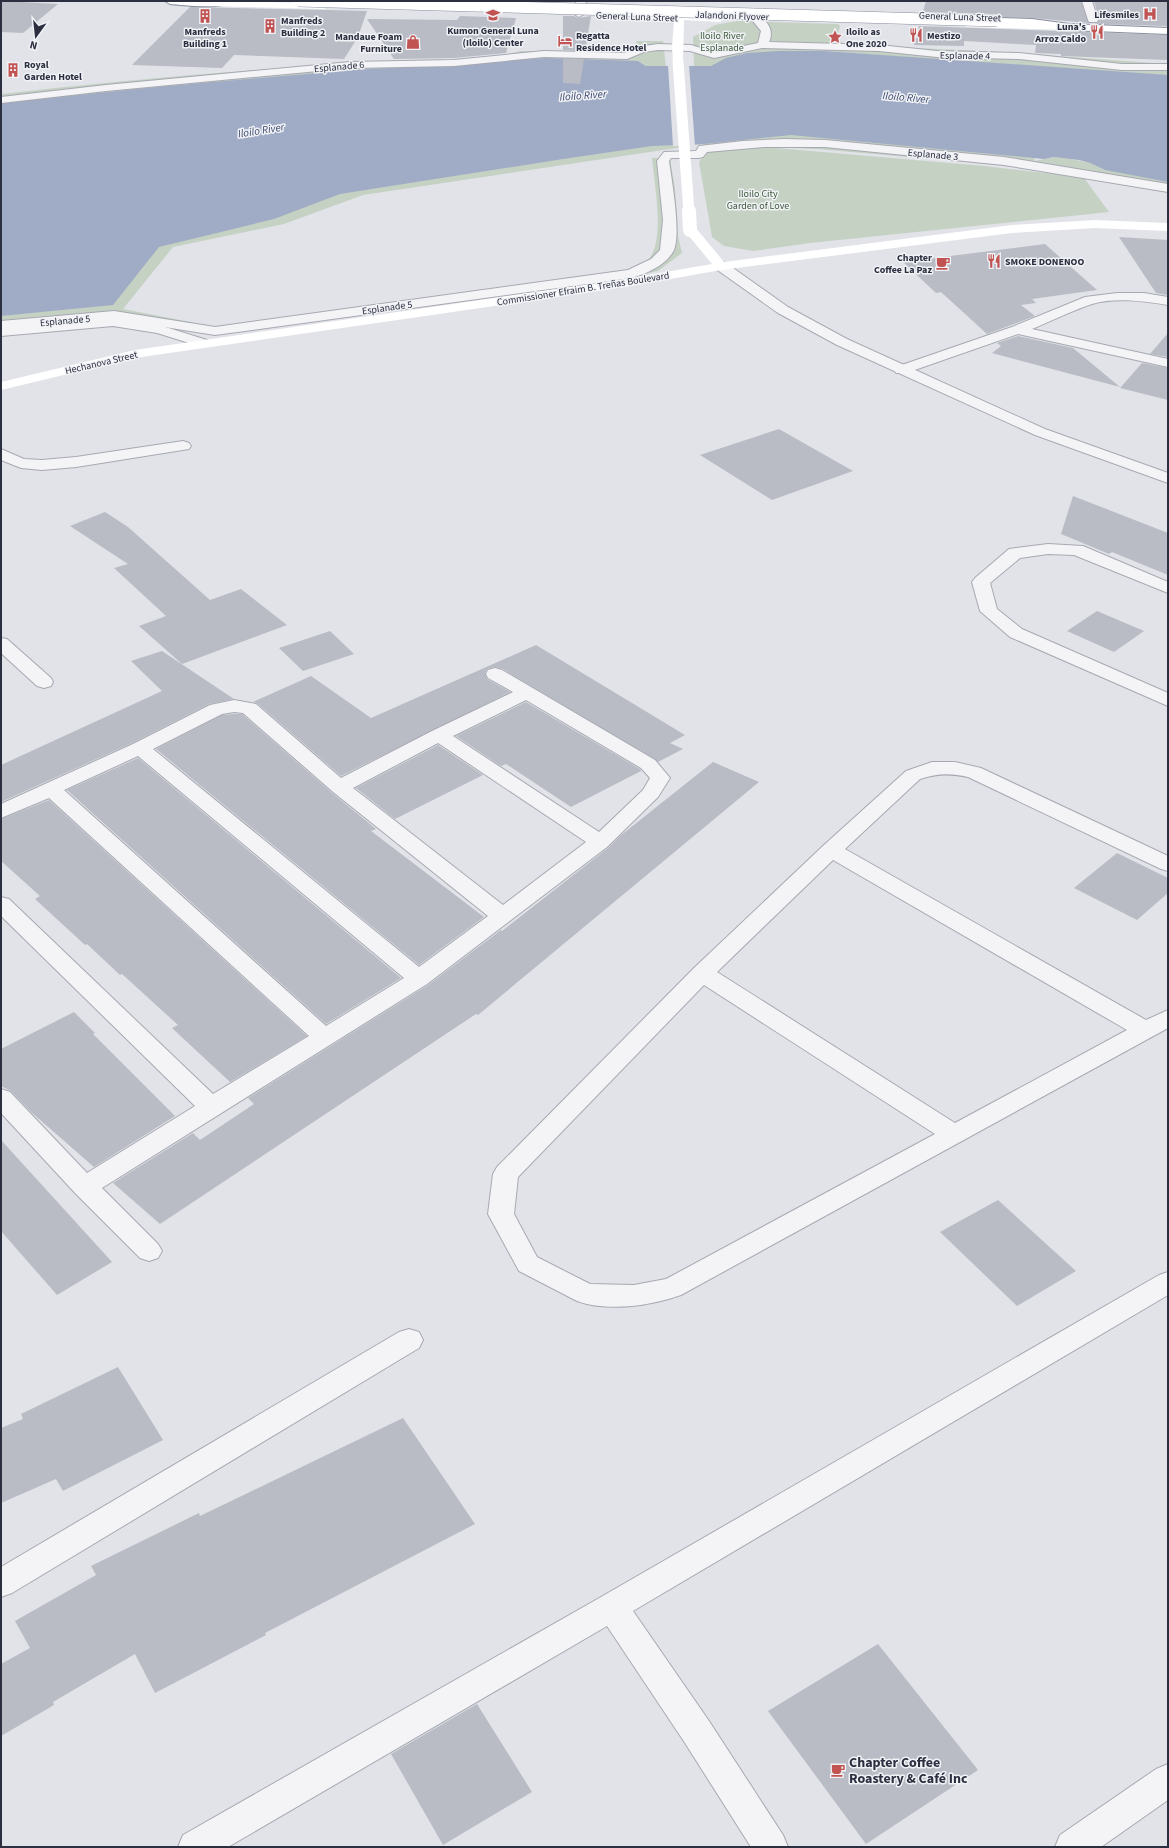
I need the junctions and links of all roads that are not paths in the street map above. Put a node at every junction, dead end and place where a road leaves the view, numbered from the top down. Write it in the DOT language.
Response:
graph roads {
  1 [pos="170,1"];
  2 [pos="227,1"];
  3 [pos="290,1"];
  4 [pos="298,1"];
  5 [pos="418,1"];
  6 [pos="1087,1"];
  7 [pos="205,3"];
  8 [pos="580,7"];
  9 [pos="680,13"];
  10 [pos="757,20"];
  11 [pos="1093,20"];
  12 [pos="1032,22"];
  13 [pos="1070,24"];
  14 [pos="1168,24"];
  15 [pos="1168,32"];
  16 [pos="762,45"];
  17 [pos="677,46"];
  18 [pos="1168,67"];
  19 [pos="1,100"];
  20 [pos="699,154"];
  21 [pos="1168,188"];
  22 [pos="1168,227"];
  23 [pos="721,266"];
  24 [pos="1168,301"];
  25 [pos="1,325"];
  26 [pos="1017,330"];
  27 [pos="1,332"];
  28 [pos="202,343"];
  29 [pos="1168,363"];
  30 [pos="901,370"];
  31 [pos="1,386"];
  32 [pos="183,446"];
  33 [pos="1,454"];
  34 [pos="1168,478"];
  35 [pos="1168,588"];
  36 [pos="1,643"];
  37 [pos="495,674"];
  38 [pos="44,682"];
  39 [pos="526,694"];
  40 [pos="1168,700"];
  41 [pos="439,735"];
  42 [pos="140,748"];
  43 [pos="339,787"];
  44 [pos="51,790"];
  45 [pos="1,812"];
  46 [pos="600,842"];
  47 [pos="831,850"];
  48 [pos="1168,864"];
  49 [pos="2,907"];
  50 [pos="503,916"];
  51 [pos="702,973"];
  52 [pos="419,979"];
  53 [pos="1168,1018"];
  54 [pos="1145,1030"];
  55 [pos="324,1037"];
  56 [pos="1,1098"];
  57 [pos="211,1106"];
  58 [pos="954,1134"];
  59 [pos="85,1187"];
  60 [pos="149,1251"];
  61 [pos="1168,1282"];
  62 [pos="409,1340"];
  63 [pos="1,1583"];
  64 [pos="612,1607"];
  65 [pos="1168,1780"];
  66 [pos="195,1847"];
  67 [pos="771,1847"];
  68 [pos="1072,1847"];
  1 -- 7 [label="main road, General Luna Street"];
  2 -- 7 [label="main road, General Luna Street"];
  3 -- 4 [label="main road, Jalandoni Flyover"];
  4 -- 12 [label="main road, Jalandoni Flyover, bridge"];
  5 -- 8 [label="main road, General Luna Street"];
  6 -- 11 [label="street"];
  7 -- 8 [label="main road, General Luna Street"];
  8 -- 9 [label="main road, General Luna Street"];
  9 -- 10 [label="main road, General Luna Street"];
  9 -- 13 [label="main road, General Luna Street"];
  9 -- 17 [label="main road"];
  10 -- 13 [label="main road, General Luna Street"];
  10 -- 16 [label="street"];
  11 -- 13 [label="main road, General Luna Street"];
  11 -- 14 [label="main road, General Luna Street"];
  12 -- 13 [label="main road, General Luna Street"];
  13 -- 15 [label="main road, General Luna Street"];
  16 -- 17 [label="street, Esplanade 4"];
  16 -- 18 [label="street, Esplanade 4"];
  17 -- 19 [label="street, Esplanade 6"];
  17 -- 23 [label="main road, bridge"];
  20 -- 21 [label="street, Esplanade 3"];
  20 -- 25 [label="street, Esplanade 5"];
  22 -- 23 [label="main road, Commissioner Efraim B. Treñas Boulevard"];
  23 -- 28 [label="main road, Commissioner Efraim B. Treñas Boulevard"];
  23 -- 30 [label="street"];
  24 -- 26 [label="street"];
  26 -- 29 [label="street"];
  26 -- 30 [label="street"];
  27 -- 28 [label="street, Commissioner Efraim B. Treñas Boulevard"];
  28 -- 31 [label="main road, Hechanova Street"];
  30 -- 34 [label="street"];
  32 -- 33 [label="street"];
  35 -- 40 [label="street"];
  36 -- 38 [label="street"];
  37 -- 39 [label="street"];
  39 -- 41 [label="street"];
  39 -- 46 [label="street"];
  41 -- 43 [label="street"];
  41 -- 46 [label="street"];
  42 -- 43 [label="street"];
  42 -- 44 [label="street"];
  42 -- 52 [label="street"];
  43 -- 50 [label="street"];
  44 -- 45 [label="street"];
  44 -- 55 [label="street"];
  46 -- 50 [label="street"];
  47 -- 48 [label="street"];
  47 -- 51 [label="street"];
  47 -- 54 [label="street"];
  49 -- 57 [label="street"];
  50 -- 52 [label="street"];
  51 -- 58 [label="street"];
  51 -- 58 [label="street"];
  52 -- 55 [label="street"];
  53 -- 54 [label="street"];
  54 -- 58 [label="street"];
  55 -- 57 [label="street"];
  56 -- 59 [label="street"];
  57 -- 59 [label="street"];
  59 -- 60 [label="street"];
  61 -- 64 [label="street"];
  62 -- 63 [label="street"];
  64 -- 66 [label="street"];
  64 -- 67 [label="street"];
  65 -- 68 [label="street"];
}
